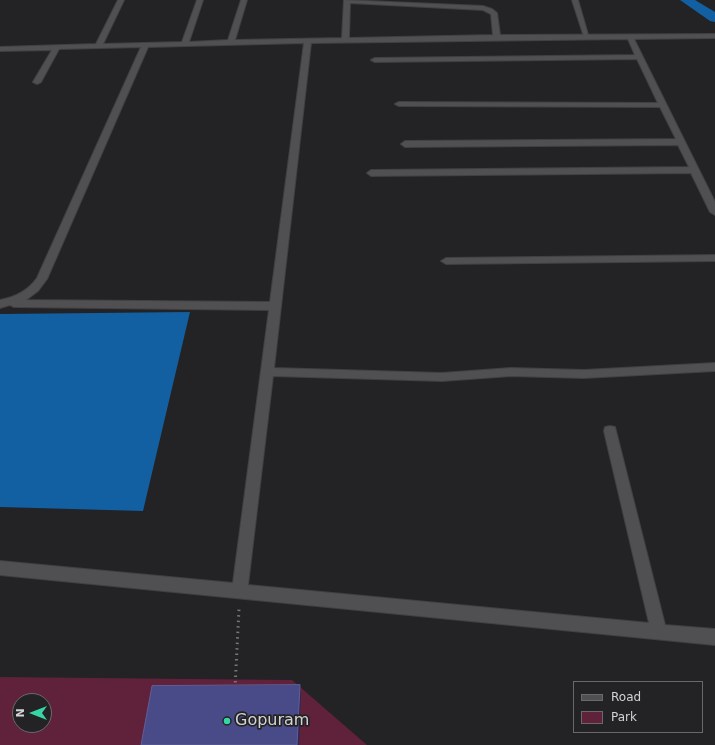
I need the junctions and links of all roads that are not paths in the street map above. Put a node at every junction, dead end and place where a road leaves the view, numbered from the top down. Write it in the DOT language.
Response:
graph roads {
  1 [pos="121,0"];
  2 [pos="200,0"];
  3 [pos="244,0"];
  4 [pos="347,0"];
  5 [pos="575,0"];
  6 [pos="498,36"];
  7 [pos="715,36"];
  8 [pos="587,37"];
  9 [pos="630,37"];
  10 [pos="345,39"];
  11 [pos="308,40"];
  12 [pos="231,42"];
  13 [pos="185,43"];
  14 [pos="145,45"];
  15 [pos="99,46"];
  16 [pos="57,47"];
  17 [pos="0,49"];
  18 [pos="640,57"];
  19 [pos="375,60"];
  20 [pos="37,82"];
  21 [pos="399,104"];
  22 [pos="663,105"];
  23 [pos="681,142"];
  24 [pos="406,144"];
  25 [pos="695,170"];
  26 [pos="371,173"];
  27 [pos="715,212"];
  28 [pos="715,258"];
  29 [pos="446,261"];
  30 [pos="3,303"];
  31 [pos="275,306"];
  32 [pos="715,367"];
  33 [pos="267,372"];
  34 [pos="610,431"];
  35 [pos="0,568"];
  36 [pos="240,591"];
  37 [pos="659,632"];
  38 [pos="715,637"];
  1 -- 15 [label="street"];
  2 -- 13 [label="street"];
  3 -- 12 [label="street"];
  4 -- 6 [label="street"];
  4 -- 10 [label="street"];
  5 -- 8 [label="lane"];
  6 -- 8 [label="street"];
  6 -- 10 [label="street"];
  7 -- 9 [label="street"];
  8 -- 9 [label="street"];
  9 -- 18 [label="street"];
  10 -- 11 [label="street"];
  11 -- 12 [label="street"];
  11 -- 31 [label="street"];
  12 -- 13 [label="street"];
  13 -- 14 [label="street"];
  14 -- 15 [label="street"];
  14 -- 30 [label="street"];
  15 -- 16 [label="street"];
  16 -- 17 [label="street"];
  16 -- 20 [label="street"];
  18 -- 19 [label="street"];
  18 -- 22 [label="street"];
  21 -- 22 [label="street"];
  22 -- 23 [label="street"];
  23 -- 24 [label="street"];
  23 -- 25 [label="street"];
  25 -- 26 [label="street"];
  25 -- 27 [label="street"];
  28 -- 29 [label="street"];
  30 -- 31 [label="street"];
  31 -- 33 [label="street"];
  32 -- 33 [label="street"];
  33 -- 36 [label="street"];
  34 -- 37 [label="street"];
  35 -- 36 [label="street"];
  36 -- 37 [label="street"];
  37 -- 38 [label="street"];
}
